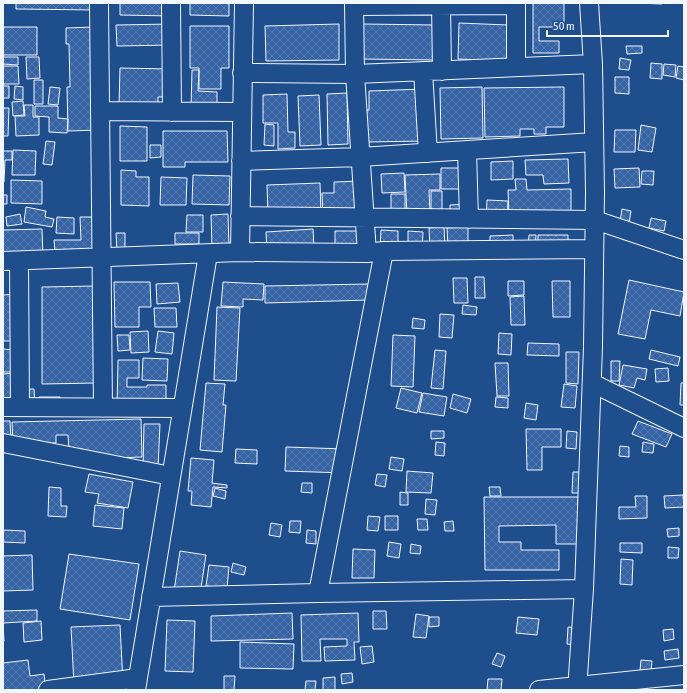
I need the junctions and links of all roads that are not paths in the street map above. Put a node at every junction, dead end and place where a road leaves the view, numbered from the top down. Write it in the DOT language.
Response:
graph roads {
  1 [pos="99,3"];
  2 [pos="171,3"];
  3 [pos="244,3"];
  4 [pos="589,3"];
  5 [pos="354,4"];
  6 [pos="441,4"];
  7 [pos="516,4"];
  8 [pos="593,64"];
  9 [pos="516,68"];
  10 [pos="442,71"];
  11 [pos="424,72"];
  12 [pos="242,73"];
  13 [pos="355,74"];
  14 [pos="100,111"];
  15 [pos="172,112"];
  16 [pos="242,112"];
  17 [pos="594,142"];
  18 [pos="467,150"];
  19 [pos="428,153"];
  20 [pos="360,157"];
  21 [pos="241,161"];
  22 [pos="240,216"];
  23 [pos="364,217"];
  24 [pos="469,218"];
  25 [pos="595,220"];
  26 [pos="594,249"];
  27 [pos="684,250"];
  28 [pos="240,252"];
  29 [pos="375,252"];
  30 [pos="208,254"];
  31 [pos="101,258"];
  32 [pos="11,261"];
  33 [pos="592,383"];
  34 [pos="12,407"];
  35 [pos="103,408"];
  36 [pos="181,408"];
  37 [pos="684,428"];
  38 [pos="3,443"];
  39 [pos="171,476"];
  40 [pos="584,589"];
  41 [pos="318,593"];
  42 [pos="151,597"];
  43 [pos="684,675"];
  44 [pos="137,684"];
  45 [pos="577,688"];
  46 [pos="48,690"];
  47 [pos="539,690"];
  1 -- 14 [label="street"];
  2 -- 15 [label="street"];
  3 -- 12 [label="street"];
  4 -- 8 [label="street"];
  5 -- 6 [label="street"];
  5 -- 13 [label="street"];
  6 -- 7 [label="street"];
  6 -- 10 [label="street"];
  7 -- 9 [label="street"];
  8 -- 9 [label="street"];
  8 -- 17 [label="street"];
  9 -- 10 [label="street"];
  10 -- 11 [label="street"];
  11 -- 13 [label="street"];
  11 -- 19 [label="street"];
  12 -- 13 [label="street"];
  12 -- 16 [label="street"];
  13 -- 20 [label="street"];
  14 -- 15 [label="street"];
  14 -- 31 [label="street"];
  15 -- 16 [label="street"];
  16 -- 21 [label="street"];
  17 -- 18 [label="street"];
  17 -- 25 [label="street"];
  18 -- 19 [label="street"];
  18 -- 24 [label="street"];
  19 -- 20 [label="street"];
  20 -- 21 [label="street"];
  20 -- 23 [label="street"];
  21 -- 22 [label="street"];
  22 -- 23 [label="street"];
  22 -- 28 [label="street"];
  23 -- 24 [label="street"];
  23 -- 29 [label="street"];
  24 -- 25 [label="street"];
  25 -- 26 [label="street"];
  25 -- 27 [label="street"];
  26 -- 29 [label="street"];
  26 -- 33 [label="street"];
  28 -- 29 [label="street"];
  28 -- 30 [label="street"];
  29 -- 41 [label="street"];
  30 -- 31 [label="street"];
  30 -- 36 [label="street"];
  31 -- 32 [label="street"];
  31 -- 35 [label="street"];
  32 -- 34 [label="street"];
  33 -- 37 [label="street"];
  33 -- 40 [label="street"];
  34 -- 35 [label="street"];
  35 -- 36 [label="street"];
  36 -- 39 [label="street"];
  38 -- 39 [label="street"];
  39 -- 42 [label="street"];
  40 -- 41 [label="street"];
  40 -- 45 [label="street"];
  41 -- 42 [label="street"];
  42 -- 44 [label="street"];
  43 -- 45 [label="street"];
  44 -- 46 [label="street"];
  45 -- 47 [label="street"];
}
